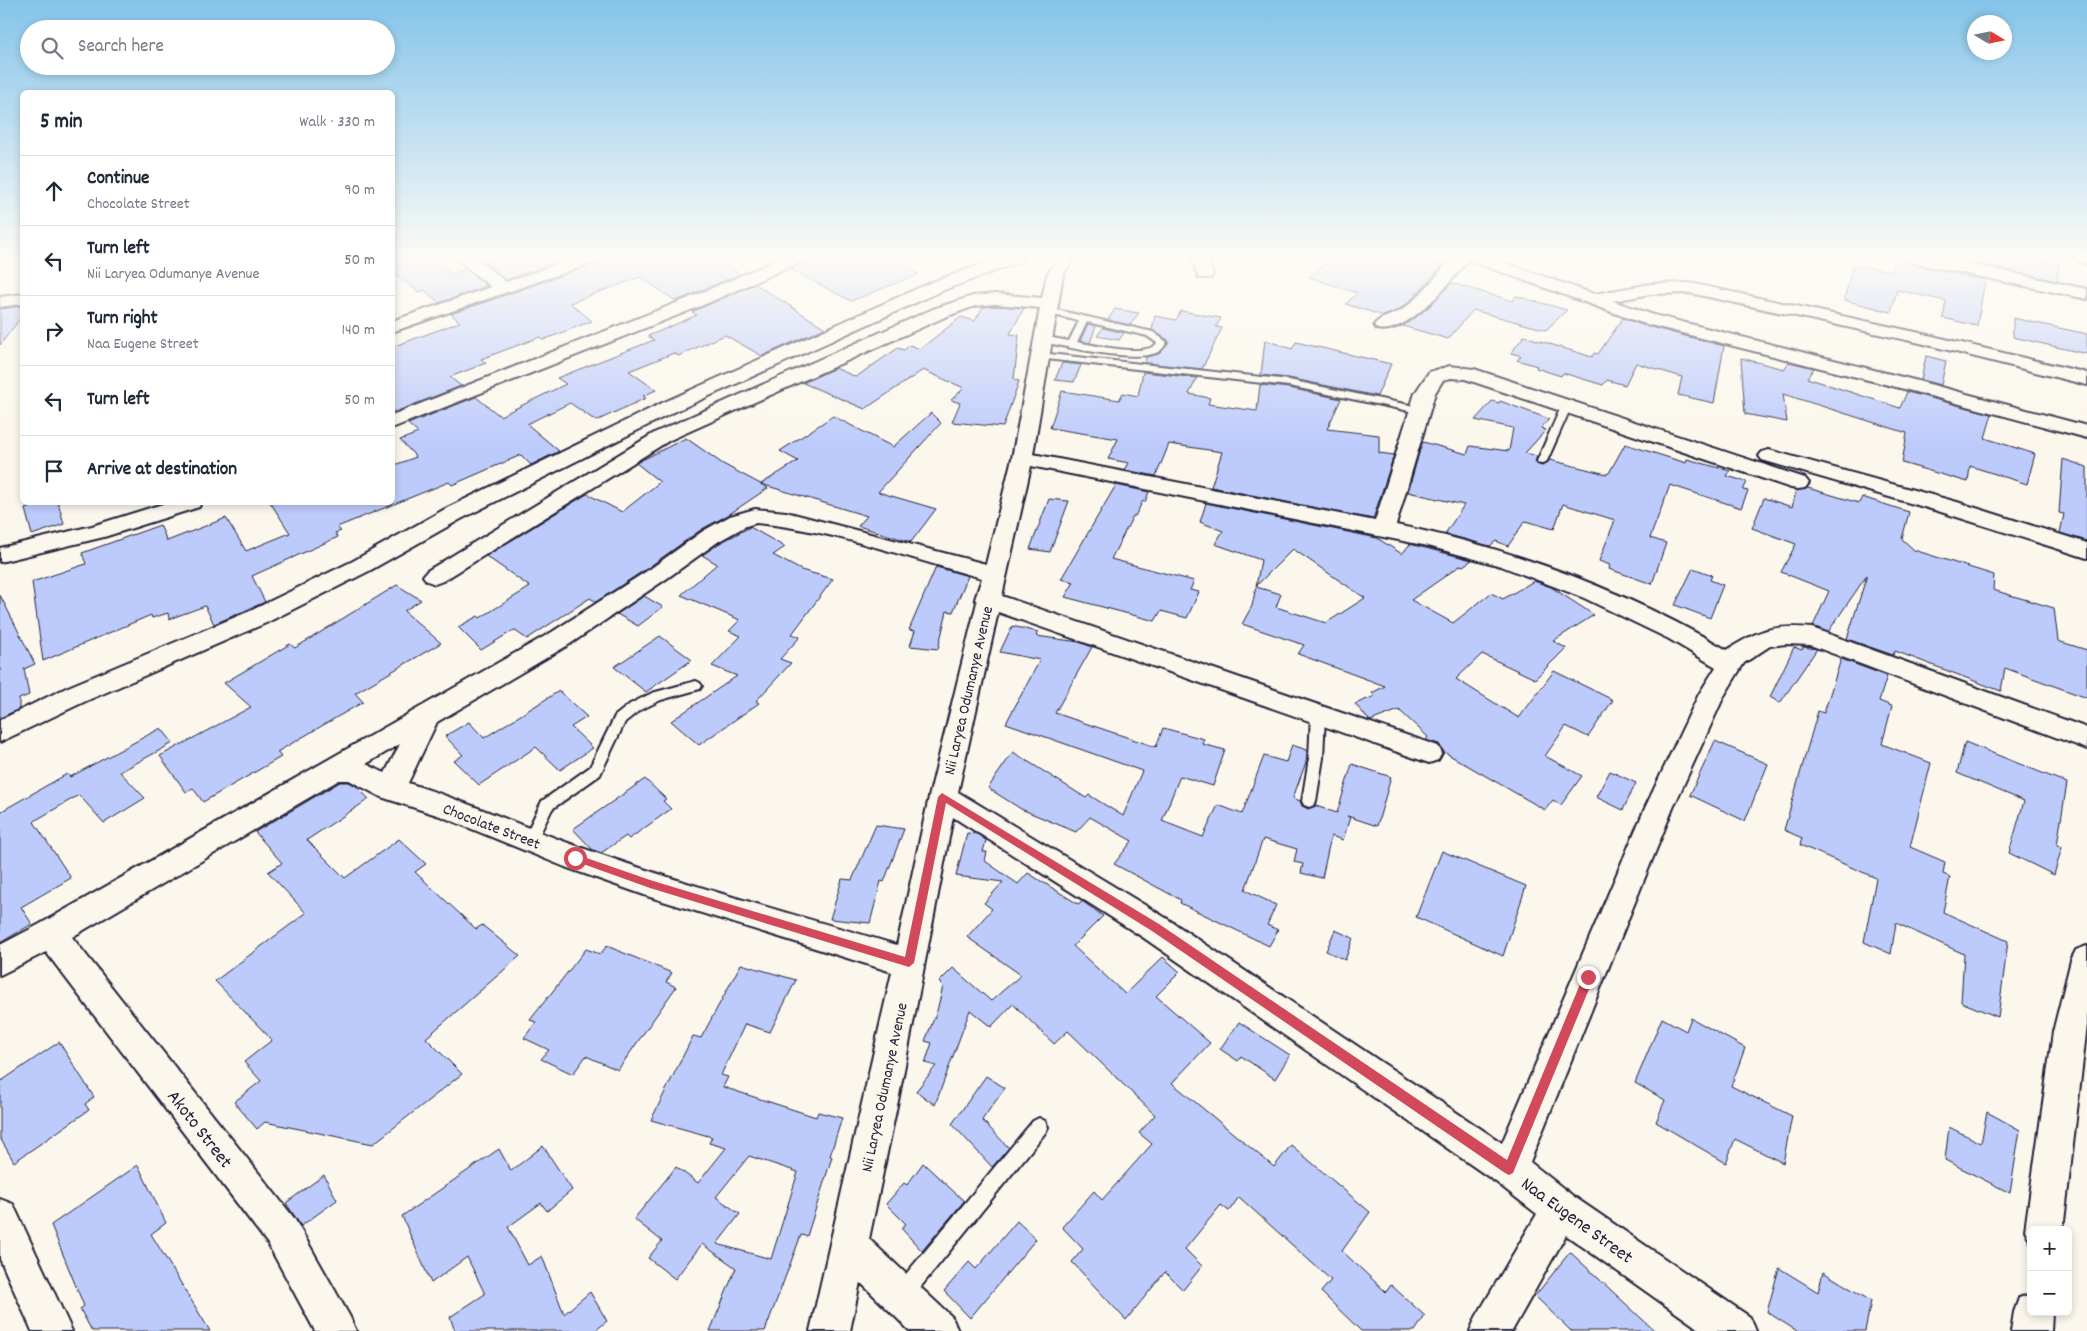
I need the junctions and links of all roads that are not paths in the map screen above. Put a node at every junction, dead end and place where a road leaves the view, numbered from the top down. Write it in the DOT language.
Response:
graph roads {
  1 [pos="412,320"];
  2 [pos="648,320"];
  3 [pos="862,320"];
  4 [pos="923,320"];
  5 [pos="1046,320"];
  6 [pos="1084,320"];
  7 [pos="1394,320"];
  8 [pos="1652,320"];
  9 [pos="1838,320"];
  10 [pos="1383,325"];
  11 [pos="395,326"];
  12 [pos="1072,344"];
  13 [pos="1041,348"];
  14 [pos="2087,379"];
  15 [pos="1566,407"];
  16 [pos="1419,410"];
  17 [pos="395,421"];
  18 [pos="2087,432"];
  19 [pos="1764,455"];
  20 [pos="1022,458"];
  21 [pos="1542,461"];
  22 [pos="1798,483"];
  23 [pos="184,505"];
  24 [pos="1383,530"];
  25 [pos="2087,551"];
  26 [pos="0,555"];
  27 [pos="435,576"];
  28 [pos="991,587"];
  29 [pos="1730,664"];
  30 [pos="696,686"];
  31 [pos="1318,715"];
  32 [pos="427,716"];
  33 [pos="0,732"];
  34 [pos="2087,739"];
  35 [pos="1429,752"];
  36 [pos="334,769"];
  37 [pos="390,789"];
  38 [pos="942,797"];
  39 [pos="1309,801"];
  40 [pos="530,840"];
  41 [pos="51,934"];
  42 [pos="0,960"];
  43 [pos="2087,960"];
  44 [pos="909,963"];
  45 [pos="1040,1127"];
  46 [pos="1509,1169"];
  47 [pos="1560,1210"];
  48 [pos="0,1218"];
  49 [pos="2045,1226"];
  50 [pos="848,1245"];
  51 [pos="901,1295"];
  52 [pos="2033,1316"];
  53 [pos="52,1331"];
  54 [pos="336,1331"];
  55 [pos="830,1331"];
  56 [pos="938,1331"];
  57 [pos="1490,1331"];
  58 [pos="1736,1331"];
  59 [pos="2031,1331"];
  1 -- 11 [label="street"];
  2 -- 17 [label="street"];
  3 -- 33 [label="street"];
  4 -- 27 [label="street"];
  5 -- 13 [label="street, Nii Laryea Odumanye Avenue"];
  6 -- 12 [label="lane"];
  6 -- 12 [label="lane"];
  7 -- 10 [label="street"];
  8 -- 18 [label="street"];
  9 -- 14 [label="street"];
  12 -- 13 [label="lane"];
  13 -- 16 [label="lane"];
  13 -- 20 [label="street, Nii Laryea Odumanye Avenue"];
  15 -- 16 [label="street"];
  15 -- 21 [label="lane"];
  15 -- 22 [label="street"];
  16 -- 24 [label="street"];
  19 -- 25 [label="street"];
  20 -- 24 [label="street"];
  20 -- 28 [label="street, Nii Laryea Odumanye Avenue"];
  23 -- 26 [label="street"];
  24 -- 29 [label="street"];
  28 -- 31 [label="street"];
  28 -- 32 [label="street"];
  28 -- 38 [label="street, Nii Laryea Odumanye Avenue"];
  29 -- 34 [label="street"];
  29 -- 46 [label="street"];
  30 -- 40 [label="lane"];
  31 -- 35 [label="street"];
  31 -- 39 [label="lane"];
  32 -- 36 [label="street"];
  32 -- 37 [label="street"];
  36 -- 37 [label="street, Chocolate Street"];
  36 -- 41 [label="street"];
  37 -- 40 [label="street, Chocolate Street"];
  38 -- 44 [label="street, Nii Laryea Odumanye Avenue"];
  38 -- 46 [label="street, Naa Eugene Street"];
  40 -- 44 [label="street, Chocolate Street"];
  41 -- 42 [label="street"];
  41 -- 54 [label="street, Akoto Street"];
  43 -- 49 [label="street"];
  44 -- 50 [label="street, Nii Laryea Odumanye Avenue"];
  45 -- 51 [label="lane"];
  46 -- 47 [label="street, Naa Eugene Street"];
  47 -- 57 [label="street"];
  47 -- 58 [label="street, Naa Eugene Street"];
  48 -- 53 [label="street"];
  50 -- 51 [label="street"];
  50 -- 55 [label="street, Nii Laryea Odumanye Avenue"];
  51 -- 56 [label="street"];
  52 -- 59 [label="street"];
}
